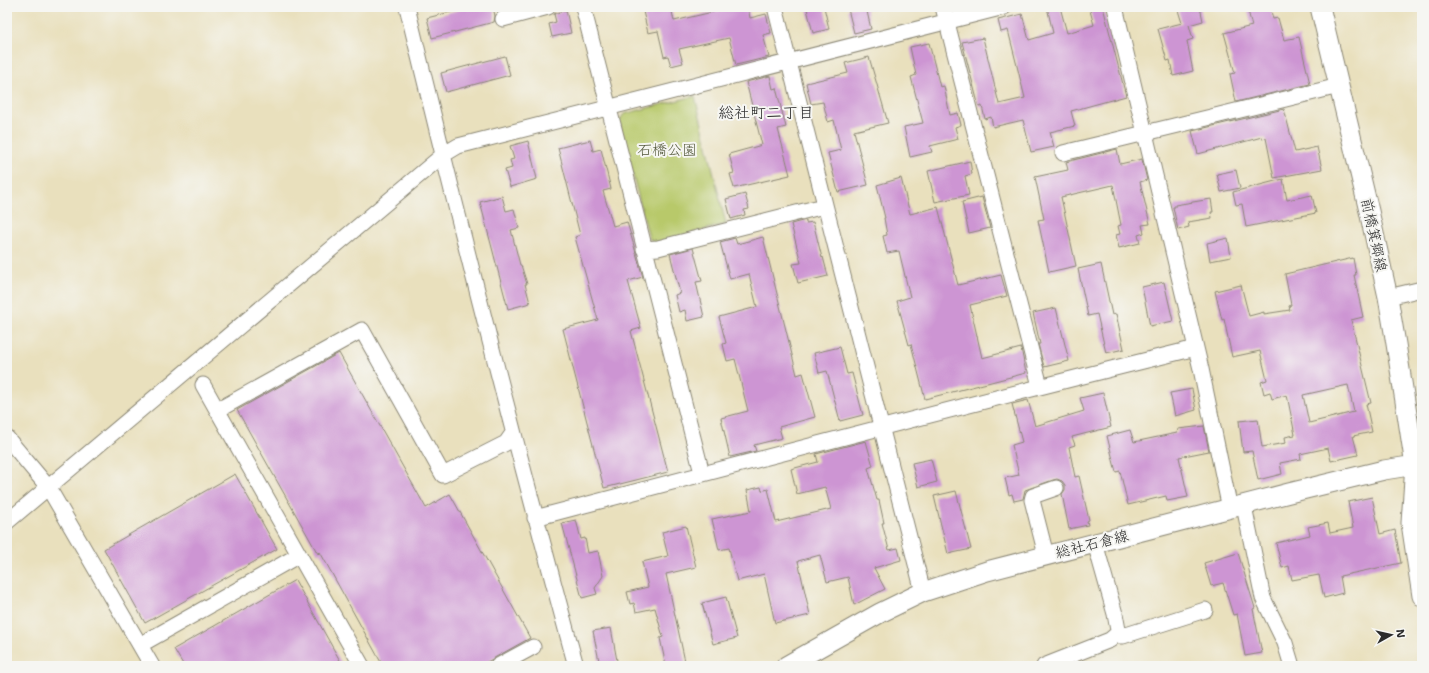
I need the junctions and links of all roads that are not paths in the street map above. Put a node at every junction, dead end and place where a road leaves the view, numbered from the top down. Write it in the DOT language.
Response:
graph roads {
  1 [pos="407,7"];
  2 [pos="548,7"];
  3 [pos="583,7"];
  4 [pos="775,7"];
  5 [pos="1004,7"];
  6 [pos="1115,7"];
  7 [pos="1320,7"];
  8 [pos="945,14"];
  9 [pos="503,19"];
  10 [pos="789,62"];
  11 [pos="1339,86"];
  12 [pos="608,106"];
  13 [pos="1145,133"];
  14 [pos="1063,152"];
  15 [pos="443,155"];
  16 [pos="824,206"];
  17 [pos="644,249"];
  18 [pos="1422,289"];
  19 [pos="1388,298"];
  20 [pos="1196,348"];
  21 [pos="204,385"];
  22 [pos="1040,386"];
  23 [pos="218,410"];
  24 [pos="882,428"];
  25 [pos="513,433"];
  26 [pos="7,438"];
  27 [pos="1418,467"];
  28 [pos="702,473"];
  29 [pos="1422,484"];
  30 [pos="48,487"];
  31 [pos="1056,488"];
  32 [pos="1237,507"];
  33 [pos="535,518"];
  34 [pos="7,522"];
  35 [pos="1096,543"];
  36 [pos="299,555"];
  37 [pos="1046,556"];
  38 [pos="922,592"];
  39 [pos="1422,595"];
  40 [pos="1205,610"];
  41 [pos="1117,634"];
  42 [pos="140,645"];
  43 [pos="533,647"];
  44 [pos="152,666"];
  45 [pos="362,666"];
  46 [pos="498,666"];
  47 [pos="576,666"];
  48 [pos="786,666"];
  49 [pos="1044,666"];
  50 [pos="1290,666"];
  1 -- 15 [label="street"];
  2 -- 9 [label="street"];
  3 -- 12 [label="street"];
  4 -- 10 [label="street"];
  5 -- 8 [label="street"];
  6 -- 13 [label="street"];
  7 -- 11 [label="main road, 前橋箕郷線"];
  8 -- 10 [label="street"];
  8 -- 22 [label="street"];
  10 -- 12 [label="street"];
  10 -- 16 [label="street"];
  11 -- 13 [label="street"];
  11 -- 19 [label="main road, 前橋箕郷線"];
  12 -- 15 [label="street"];
  12 -- 17 [label="street"];
  13 -- 14 [label="street"];
  13 -- 20 [label="street"];
  15 -- 25 [label="street"];
  15 -- 30 [label="street"];
  16 -- 17 [label="street"];
  16 -- 24 [label="street"];
  17 -- 28 [label="street"];
  18 -- 19 [label="street"];
  19 -- 27 [label="main road, 前橋箕郷線"];
  20 -- 22 [label="street"];
  20 -- 32 [label="street"];
  21 -- 23 [label="street"];
  22 -- 24 [label="street"];
  23 -- 25 [label="street"];
  23 -- 36 [label="street"];
  24 -- 28 [label="street"];
  24 -- 38 [label="street"];
  25 -- 33 [label="street"];
  26 -- 30 [label="street"];
  27 -- 29 [label="main road, 前橋箕郷線"];
  27 -- 32 [label="main road, 総社石倉線"];
  27 -- 39 [label="main road, 前橋箕郷線"];
  28 -- 33 [label="street"];
  30 -- 34 [label="street"];
  30 -- 42 [label="street"];
  31 -- 37 [label="street"];
  32 -- 35 [label="main road, 総社石倉線"];
  32 -- 50 [label="street"];
  33 -- 47 [label="street"];
  35 -- 37 [label="main road, 総社石倉線"];
  35 -- 41 [label="street"];
  36 -- 42 [label="street"];
  36 -- 45 [label="street"];
  37 -- 38 [label="main road, 総社石倉線"];
  38 -- 48 [label="main road, 総社石倉線"];
  40 -- 41 [label="street"];
  41 -- 49 [label="street"];
  42 -- 44 [label="street"];
  43 -- 46 [label="street"];
}
